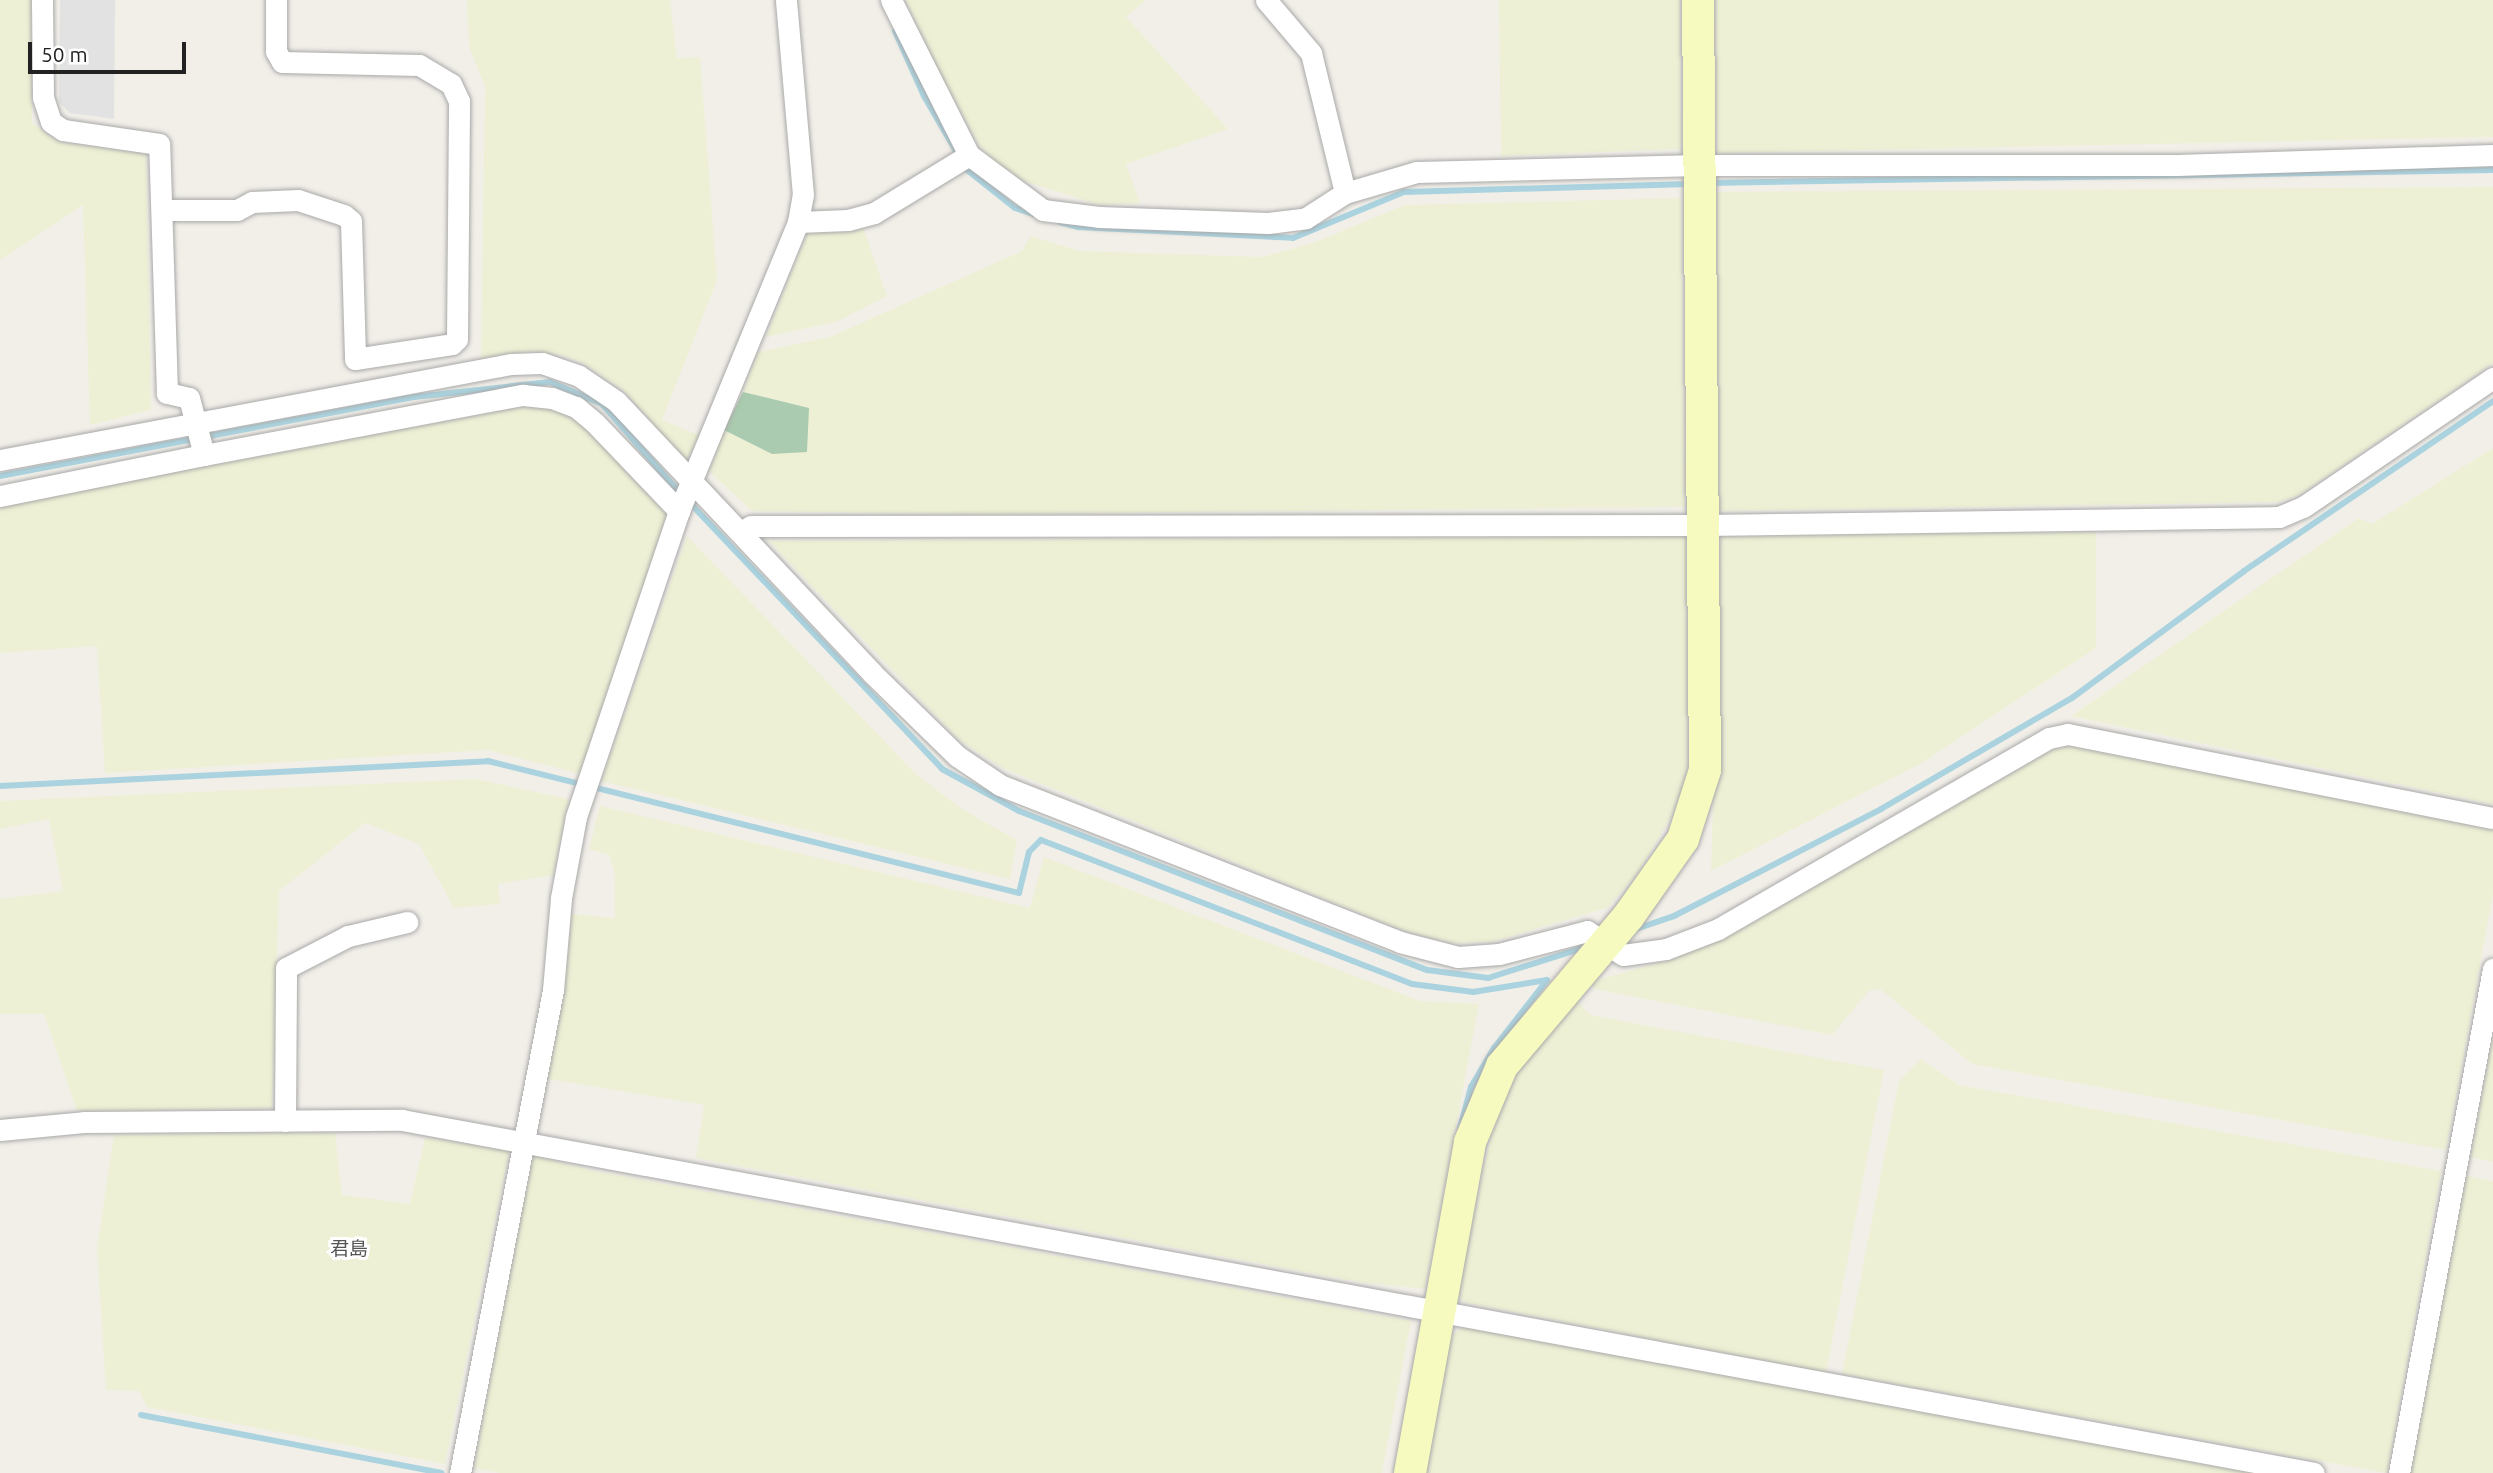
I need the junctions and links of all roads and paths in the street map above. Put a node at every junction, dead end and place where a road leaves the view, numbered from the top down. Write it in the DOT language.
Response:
graph roads {
  1 [pos="42,0"];
  2 [pos="275,0"];
  3 [pos="786,0"];
  4 [pos="891,0"];
  5 [pos="1266,0"];
  6 [pos="1698,0"];
  7 [pos="969,155"];
  8 [pos="2493,155"];
  9 [pos="1699,165"];
  10 [pos="1345,193"];
  11 [pos="164,210"];
  12 [pos="798,222"];
  13 [pos="2493,378"];
  14 [pos="199,423"];
  15 [pos="204,455"];
  16 [pos="0,460"];
  17 [pos="695,481"];
  18 [pos="0,496"];
  19 [pos="679,512"];
  20 [pos="1702,525"];
  21 [pos="743,531"];
  22 [pos="2493,818"];
  23 [pos="407,922"];
  24 [pos="1603,945"];
  25 [pos="2493,969"];
  26 [pos="285,1121"];
  27 [pos="0,1130"];
  28 [pos="522,1139"];
  29 [pos="1440,1310"];
  30 [pos="460,1473"];
  31 [pos="1410,1473"];
  32 [pos="2314,1473"];
  33 [pos="2399,1473"];
  1 -- 11 [label="street"];
  2 -- 11 [label="street"];
  3 -- 12 [label="street"];
  4 -- 7 [label="street"];
  5 -- 10 [label="street"];
  6 -- 9 [label="street"];
  7 -- 10 [label="street"];
  7 -- 12 [label="street"];
  8 -- 9 [label="street"];
  9 -- 10 [label="street"];
  9 -- 20 [label="street"];
  11 -- 14 [label="street"];
  12 -- 17 [label="street"];
  13 -- 20 [label="street"];
  14 -- 15 [label="street"];
  14 -- 16 [label="street"];
  14 -- 17 [label="street"];
  15 -- 18 [label="street"];
  15 -- 19 [label="street"];
  17 -- 19 [label="street"];
  17 -- 21 [label="street"];
  19 -- 28 [label="street"];
  20 -- 21 [label="street"];
  20 -- 24 [label="street"];
  21 -- 24 [label="street"];
  22 -- 24 [label="street"];
  23 -- 26 [label="street"];
  24 -- 29 [label="street"];
  25 -- 33 [label="street"];
  26 -- 27 [label="street"];
  26 -- 28 [label="street"];
  28 -- 29 [label="street"];
  28 -- 30 [label="street"];
  29 -- 31 [label="street"];
  29 -- 32 [label="street"];
}
